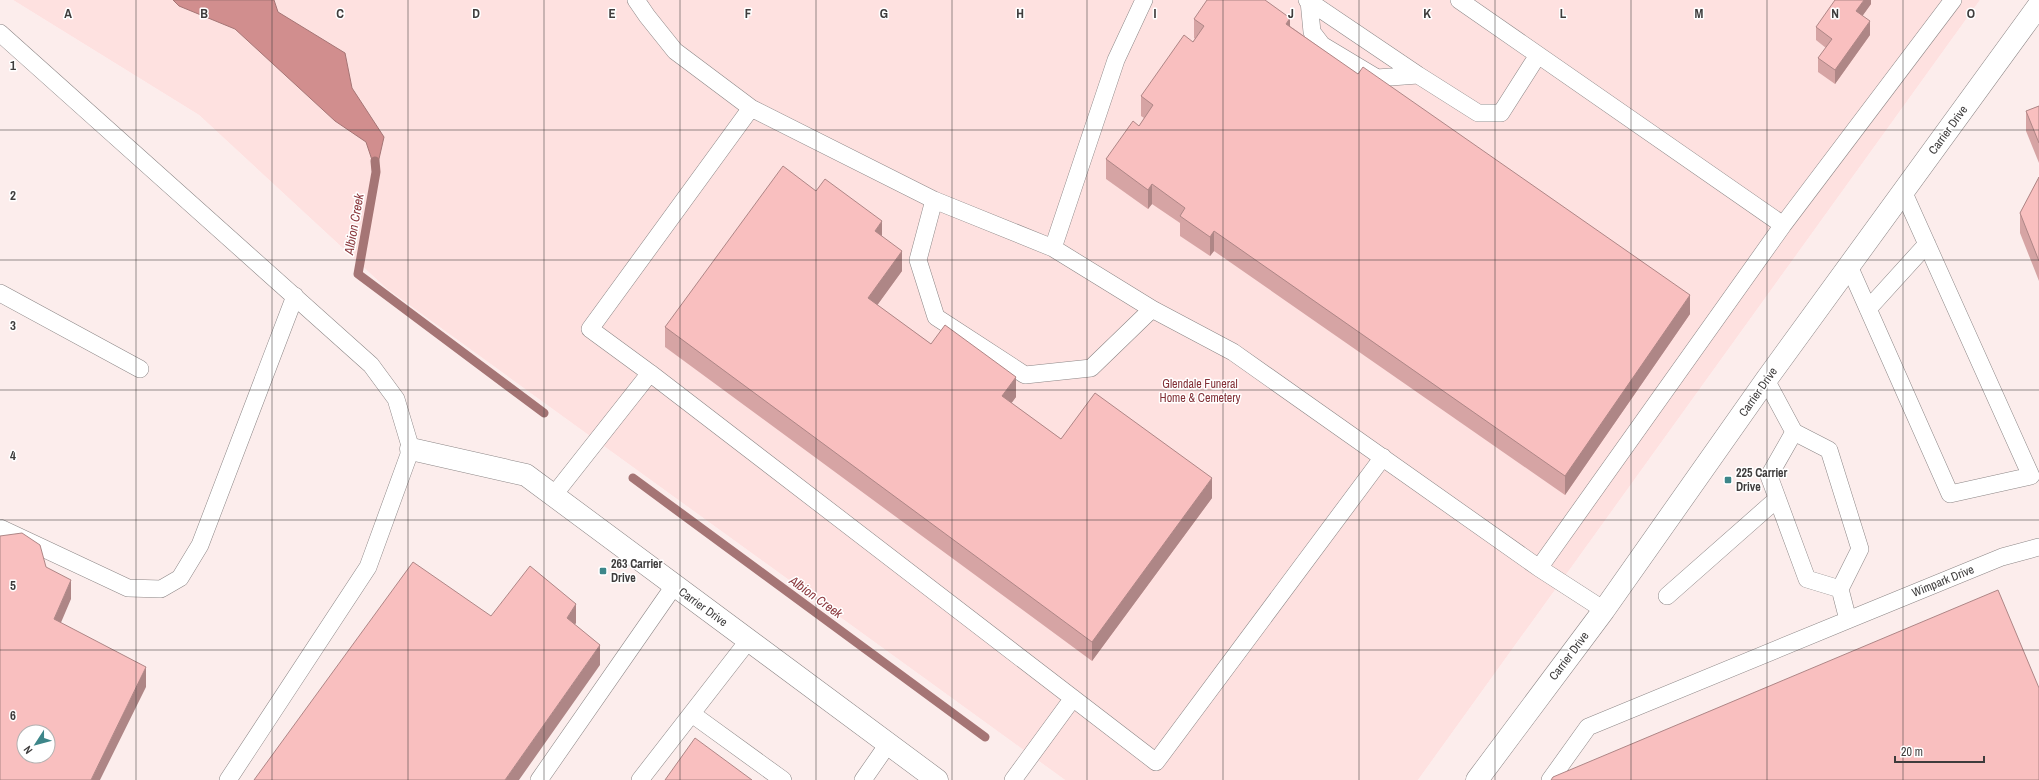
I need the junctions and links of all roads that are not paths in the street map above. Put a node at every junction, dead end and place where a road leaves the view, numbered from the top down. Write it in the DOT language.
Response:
graph roads {
  1 [pos="636,0"];
  2 [pos="1144,0"];
  3 [pos="1459,0"];
  4 [pos="1953,0"];
  5 [pos="1308,1"];
  6 [pos="2039,5"];
  7 [pos="0,33"];
  8 [pos="1538,55"];
  9 [pos="1418,75"];
  10 [pos="751,108"];
  11 [pos="1903,191"];
  12 [pos="934,200"];
  13 [pos="1783,225"];
  14 [pos="1927,244"];
  15 [pos="1053,248"];
  16 [pos="1848,266"];
  17 [pos="0,293"];
  18 [pos="295,296"];
  19 [pos="1152,309"];
  20 [pos="1868,309"];
  21 [pos="140,369"];
  22 [pos="650,374"];
  23 [pos="1766,380"];
  24 [pos="1794,432"];
  25 [pos="411,448"];
  26 [pos="1383,457"];
  27 [pos="553,496"];
  28 [pos="1778,499"];
  29 [pos="0,528"];
  30 [pos="2039,547"];
  31 [pos="1540,568"];
  32 [pos="674,586"];
  33 [pos="1840,589"];
  34 [pos="1667,596"];
  35 [pos="1604,610"];
  36 [pos="1848,620"];
  37 [pos="748,641"];
  38 [pos="1073,698"];
  39 [pos="692,714"];
  40 [pos="888,744"];
  41 [pos="933,779"];
  42 [pos="228,780"];
  43 [pos="539,780"];
  44 [pos="640,780"];
  45 [pos="783,780"];
  46 [pos="863,780"];
  47 [pos="1013,780"];
  48 [pos="1477,780"];
  49 [pos="1550,780"];
  1 -- 10 [label="lane"];
  2 -- 15 [label="lane"];
  3 -- 8 [label="lane"];
  4 -- 13 [label="lane"];
  5 -- 9 [label="lane"];
  5 -- 9 [label="lane"];
  6 -- 11 [label="street, Carrier Drive"];
  7 -- 18 [label="lane"];
  8 -- 9 [label="lane"];
  8 -- 13 [label="lane"];
  10 -- 12 [label="lane"];
  10 -- 22 [label="lane"];
  11 -- 14 [label="lane"];
  11 -- 16 [label="street, Carrier Drive"];
  12 -- 15 [label="lane"];
  12 -- 19 [label="lane"];
  13 -- 31 [label="lane"];
  14 -- 20 [label="lane"];
  14 -- 20 [label="lane"];
  15 -- 19 [label="lane"];
  16 -- 20 [label="lane"];
  16 -- 23 [label="street, Carrier Drive"];
  17 -- 21 [label="lane"];
  18 -- 25 [label="lane"];
  18 -- 29 [label="lane"];
  19 -- 26 [label="lane"];
  22 -- 27 [label="lane"];
  22 -- 38 [label="lane"];
  23 -- 24 [label="lane"];
  23 -- 35 [label="street, Carrier Drive"];
  24 -- 28 [label="lane"];
  24 -- 33 [label="lane"];
  25 -- 27 [label="street, Carrier Drive"];
  25 -- 42 [label="lane"];
  26 -- 31 [label="lane"];
  26 -- 38 [label="lane"];
  27 -- 32 [label="street, Carrier Drive"];
  28 -- 33 [label="lane"];
  28 -- 34 [label="lane"];
  30 -- 36 [label="lane, Wimpark Drive"];
  31 -- 35 [label="lane"];
  32 -- 37 [label="street, Carrier Drive"];
  32 -- 43 [label="lane"];
  33 -- 36 [label="lane"];
  35 -- 48 [label="street, Carrier Drive"];
  36 -- 49 [label="lane, Wimpark Drive"];
  37 -- 39 [label="lane"];
  37 -- 40 [label="street, Carrier Drive"];
  38 -- 47 [label="lane"];
  39 -- 44 [label="lane"];
  39 -- 45 [label="lane"];
  40 -- 41 [label="street, Carrier Drive"];
  40 -- 46 [label="lane"];
}
